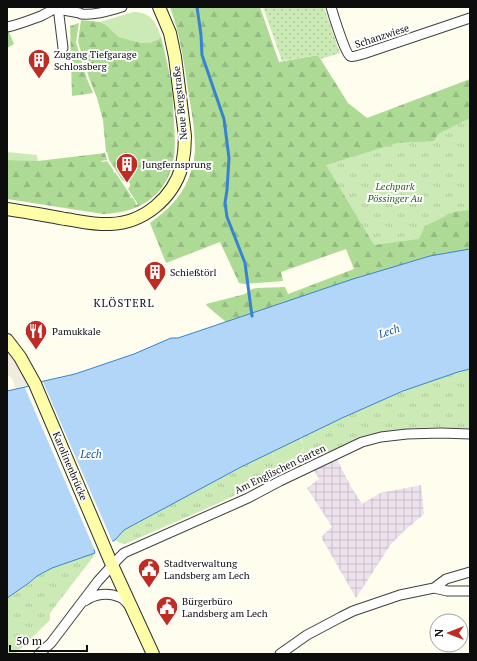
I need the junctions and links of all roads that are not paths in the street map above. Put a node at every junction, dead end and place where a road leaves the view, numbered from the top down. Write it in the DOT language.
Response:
graph roads {
  1 [pos="58,7"];
  2 [pos="122,7"];
  3 [pos="159,7"];
  4 [pos="331,7"];
  5 [pos="470,18"];
  6 [pos="7,27"];
  7 [pos="63,48"];
  8 [pos="7,209"];
  9 [pos="7,340"];
  10 [pos="470,434"];
  11 [pos="112,566"];
  12 [pos="470,572"];
  13 [pos="434,588"];
  14 [pos="470,591"];
  15 [pos="77,609"];
  16 [pos="132,609"];
  17 [pos="38,654"];
  18 [pos="153,654"];
  19 [pos="280,654"];
  1 -- 2 [label="street"];
  1 -- 6 [label="street"];
  1 -- 7 [label="street"];
  3 -- 8 [label="main road, Neue Bergstraße"];
  4 -- 5 [label="street, Schanzwiese"];
  9 -- 11 [label="main road, Karolinenbrücke"];
  10 -- 11 [label="street, Am Englischen Garten"];
  11 -- 15 [label="street, Am Englischen Garten"];
  11 -- 16 [label="main road, Karolinenbrücke"];
  12 -- 13 [label="street"];
  13 -- 14 [label="street"];
  13 -- 19 [label="street"];
  15 -- 16 [label="street"];
  15 -- 17 [label="street"];
  16 -- 18 [label="main road, Karolinenbrücke"];
}
